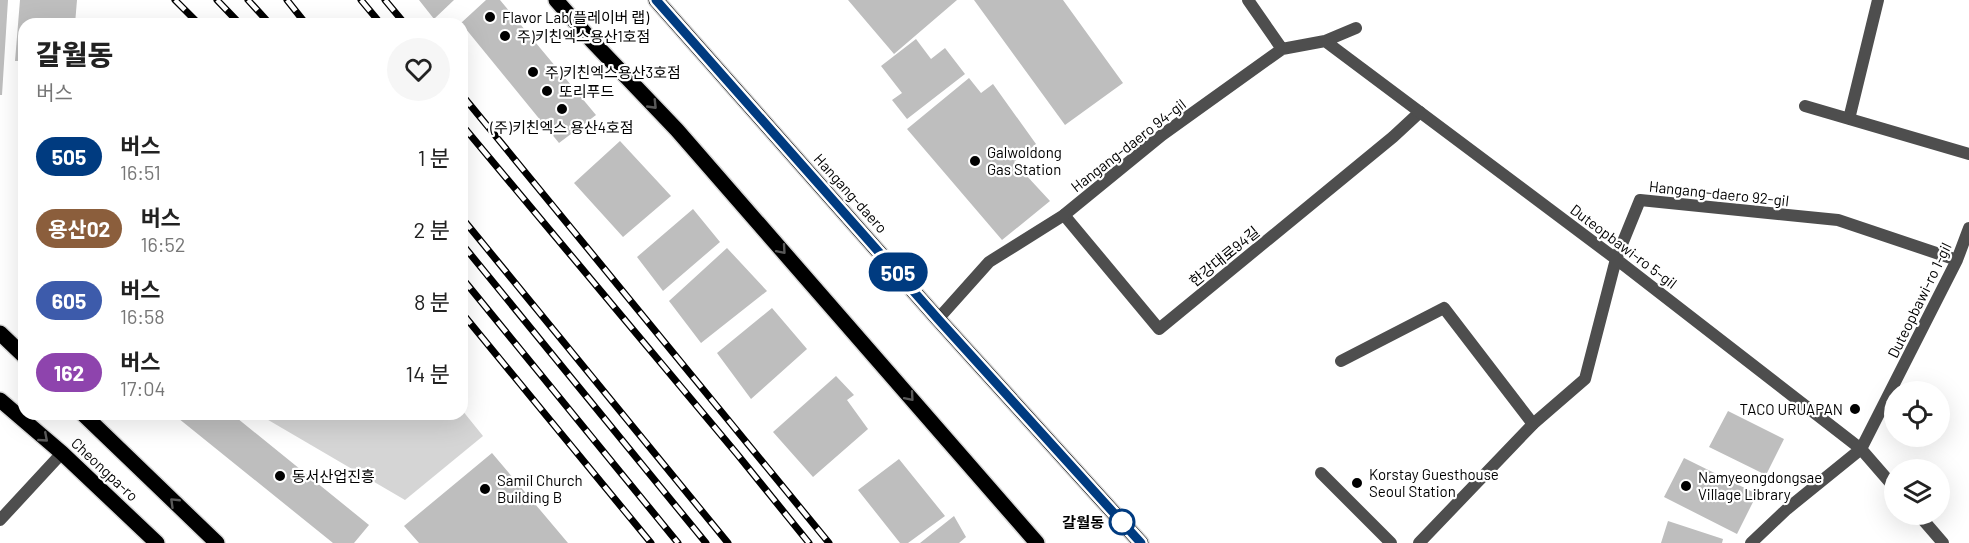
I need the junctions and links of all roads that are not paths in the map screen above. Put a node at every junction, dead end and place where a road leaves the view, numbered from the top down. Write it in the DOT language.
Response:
graph roads {
  1 [pos="556,0"];
  2 [pos="656,0"];
  3 [pos="1248,0"];
  4 [pos="1878,0"];
  5 [pos="1356,28"];
  6 [pos="1324,41"];
  7 [pos="1281,49"];
  8 [pos="1805,106"];
  9 [pos="1420,112"];
  10 [pos="1849,119"];
  11 [pos="1969,154"];
  12 [pos="1065,215"];
  13 [pos="1969,228"];
  14 [pos="1616,259"];
  15 [pos="1957,260"];
  16 [pos="938,319"];
  17 [pos="0,333"];
  18 [pos="18,350"];
  19 [pos="1341,361"];
  20 [pos="0,400"];
  21 [pos="18,415"];
  22 [pos="23,420"];
  23 [pos="89,420"];
  24 [pos="1533,424"];
  25 [pos="1861,449"];
  26 [pos="62,453"];
  27 [pos="1321,473"];
  28 [pos="1884,475"];
  29 [pos="0,520"];
  30 [pos="1927,525"];
  31 [pos="157,543"];
  32 [pos="217,543"];
  33 [pos="1037,543"];
  34 [pos="1141,543"];
  35 [pos="1391,543"];
  36 [pos="1419,543"];
  37 [pos="1751,543"];
  38 [pos="1943,543"];
  1 -- 33 [label="main road, one-way"];
  2 -- 16 [label="main road, Hangang-daero"];
  3 -- 7 [label="street"];
  4 -- 10 [label="street"];
  5 -- 6 [label="street, Hangang-daero 94-gil"];
  6 -- 7 [label="street, Hangang-daero 94-gil"];
  6 -- 9 [label="street, Duteopbawi-ro 5-gil"];
  7 -- 12 [label="street, Hangang-daero 94-gil"];
  8 -- 10 [label="street"];
  9 -- 12 [label="street, 한강대로94길"];
  9 -- 14 [label="street, Duteopbawi-ro 5-gil"];
  10 -- 11 [label="street"];
  12 -- 16 [label="street, Hangang-daero 94-gil"];
  13 -- 15 [label="street, Duteopbawi-ro 1-gil"];
  14 -- 15 [label="street, Hangang-daero 92-gil"];
  14 -- 24 [label="street, Hangang-daero 92-gil"];
  14 -- 25 [label="street, Duteopbawi-ro 5-gil"];
  15 -- 25 [label="street, Duteopbawi-ro 1-gil"];
  16 -- 34 [label="main road, Hangang-daero"];
  17 -- 18 [label="main road"];
  19 -- 24 [label="street"];
  20 -- 21 [label="main road, Cheongpa-ro, one-way"];
  22 -- 26 [label="main road, Cheongpa-ro, one-way"];
  32 -- 23 [label="main road, Cheongpa-ro, one-way"];
  24 -- 36 [label="street, Hangang-daero 92-gil"];
  25 -- 28 [label="street, Duteopbawi-ro 5-gil"];
  25 -- 37 [label="street, Duteopbawi-ro 1-gil"];
  26 -- 29 [label="street"];
  26 -- 31 [label="main road, Cheongpa-ro"];
  27 -- 35 [label="street"];
  30 -- 38 [label="street"];
}
